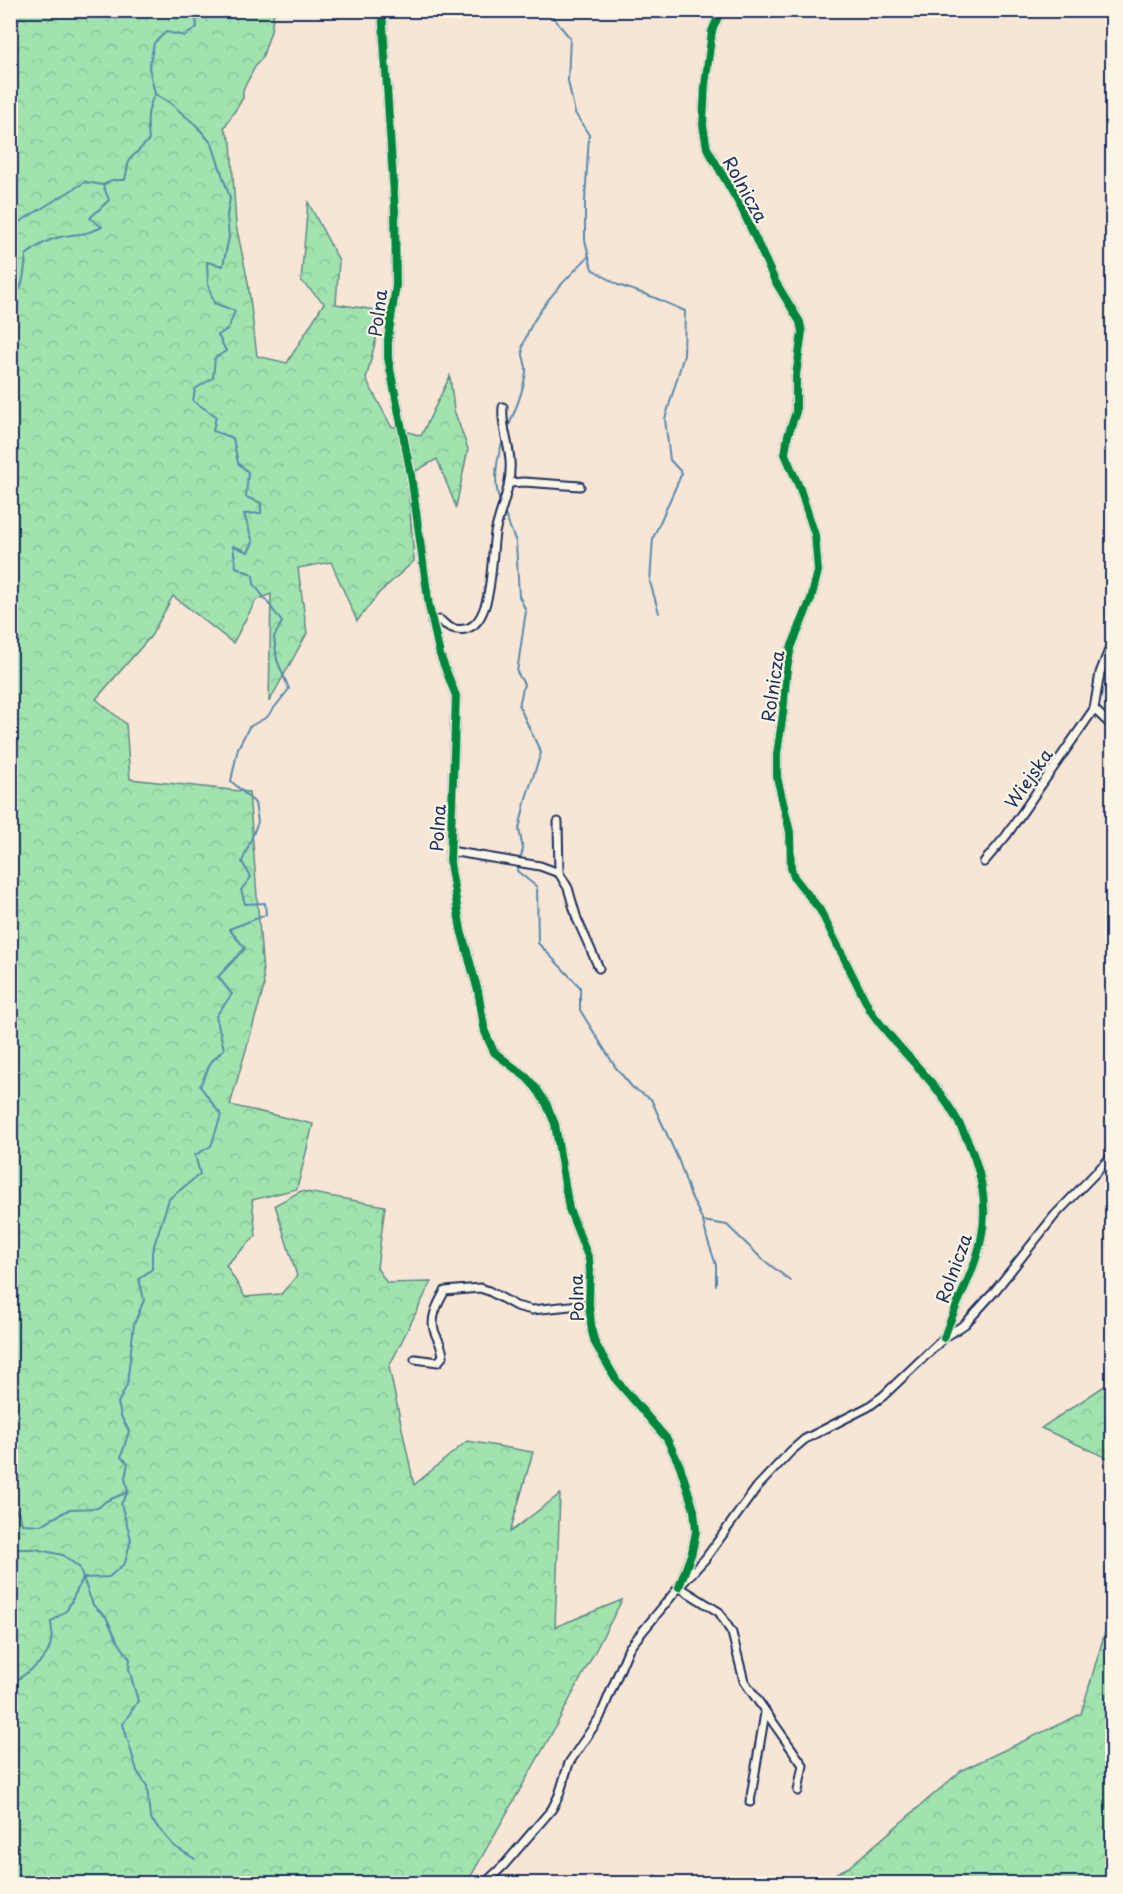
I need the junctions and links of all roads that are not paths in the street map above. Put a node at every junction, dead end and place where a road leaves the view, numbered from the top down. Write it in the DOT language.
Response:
graph roads {
  1 [pos="382,10"];
  2 [pos="721,10"];
  3 [pos="503,407"];
  4 [pos="510,483"];
  5 [pos="580,486"];
  6 [pos="432,622"];
  7 [pos="1113,642"];
  8 [pos="1094,710"];
  9 [pos="1113,726"];
  10 [pos="558,822"];
  11 [pos="450,851"];
  12 [pos="984,862"];
  13 [pos="559,873"];
  14 [pos="599,968"];
  15 [pos="1113,1156"];
  16 [pos="589,1304"];
  17 [pos="944,1338"];
  18 [pos="415,1359"];
  19 [pos="679,1587"];
  20 [pos="765,1713"];
  21 [pos="798,1791"];
  22 [pos="750,1802"];
  23 [pos="484,1884"];
  1 -- 6 [label="street, Polna"];
  2 -- 17 [label="street, Rolnicza"];
  3 -- 4 [label="street"];
  4 -- 5 [label="street"];
  4 -- 6 [label="street"];
  6 -- 11 [label="street, Polna"];
  7 -- 8 [label="street, Wiejska"];
  8 -- 9 [label="street"];
  8 -- 12 [label="street, Wiejska"];
  10 -- 13 [label="street"];
  11 -- 13 [label="street, Polna"];
  11 -- 16 [label="street, Polna"];
  13 -- 14 [label="street"];
  15 -- 17 [label="street"];
  16 -- 18 [label="street"];
  16 -- 19 [label="street, Polna"];
  17 -- 19 [label="street"];
  19 -- 20 [label="street"];
  19 -- 23 [label="street"];
  20 -- 21 [label="street"];
  20 -- 22 [label="street"];
}
